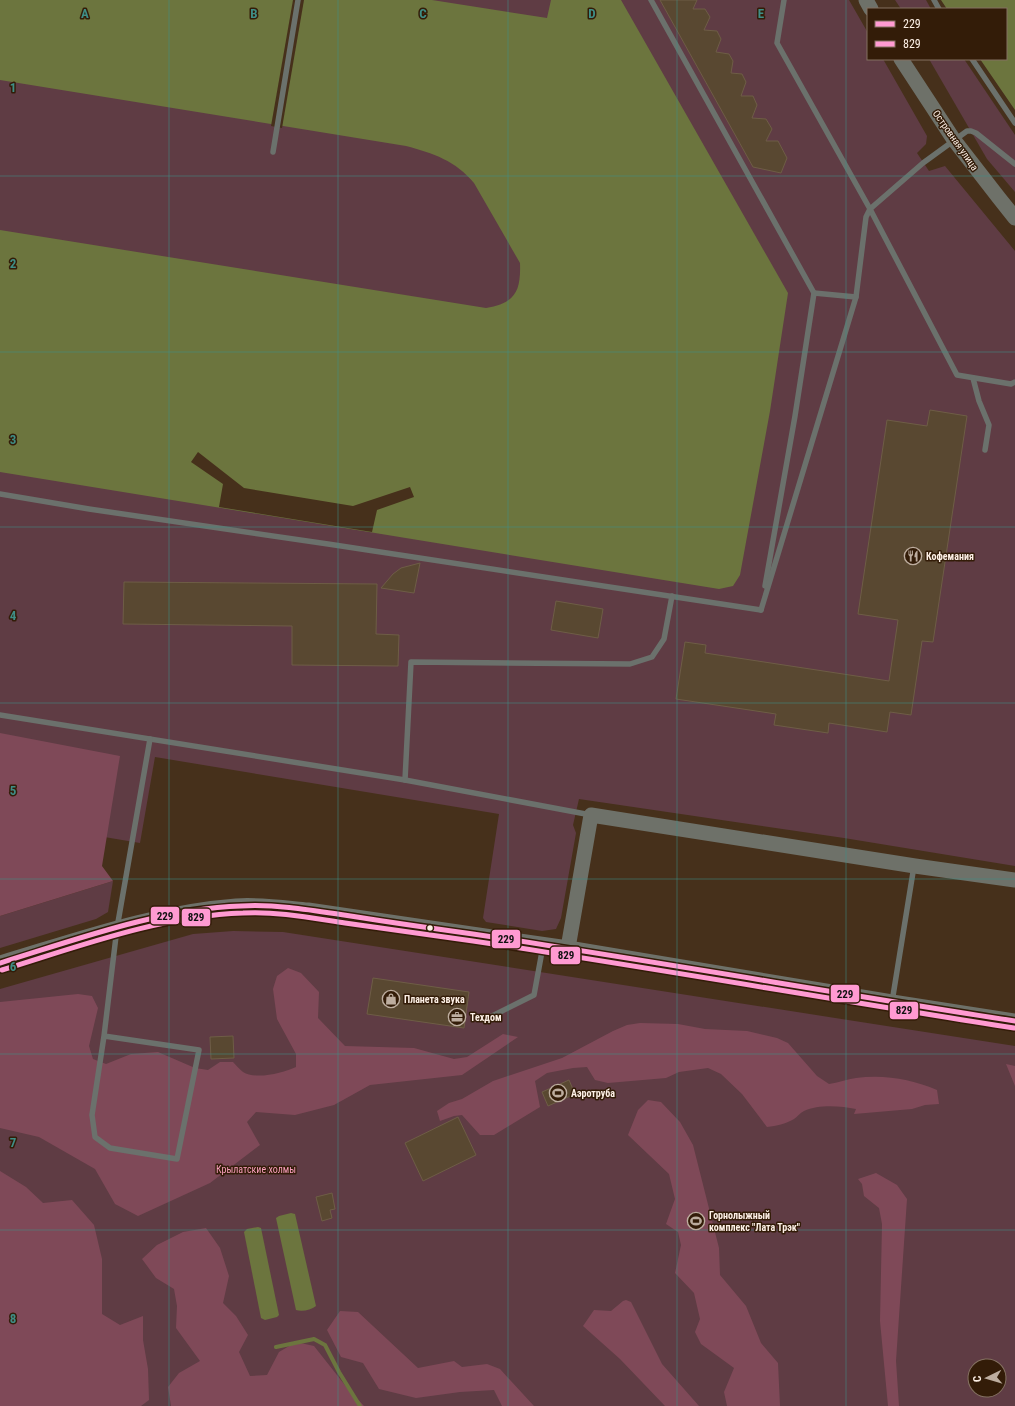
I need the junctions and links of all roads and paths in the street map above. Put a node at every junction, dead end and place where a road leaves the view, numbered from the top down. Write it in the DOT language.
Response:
graph roads {
  1 [pos="298,0"];
  2 [pos="651,0"];
  3 [pos="784,0"];
  4 [pos="902,60"];
  5 [pos="973,60"];
  6 [pos="1015,123"];
  7 [pos="954,140"];
  8 [pos="272,152"];
  9 [pos="1015,164"];
  10 [pos="870,208"];
  11 [pos="1015,218"];
  12 [pos="814,293"];
  13 [pos="856,297"];
  14 [pos="973,378"];
  15 [pos="1015,382"];
  16 [pos="985,450"];
  17 [pos="0,494"];
  18 [pos="672,596"];
  19 [pos="761,610"];
  20 [pos="0,715"];
  21 [pos="150,738"];
  22 [pos="405,780"];
  23 [pos="591,815"];
  24 [pos="914,866"];
  25 [pos="1015,880"];
  26 [pos="117,928"];
  27 [pos="543,944"];
  28 [pos="568,948"];
  29 [pos="0,963"];
  30 [pos="892,1002"];
  31 [pos="484,1020"];
  32 [pos="1015,1021"];
  33 [pos="104,1036"];
  1 -- 8 [label="lane"];
  2 -- 12 [label="lane"];
  3 -- 10 [label="lane"];
  4 -- 7 [label="main road, Островная улица"];
  5 -- 6 [label="lane"];
  7 -- 9 [label="lane"];
  7 -- 10 [label="lane"];
  7 -- 11 [label="main road, Островная улица"];
  10 -- 13 [label="lane"];
  10 -- 14 [label="lane"];
  12 -- 13 [label="lane"];
  12 -- 19 [label="lane"];
  13 -- 19 [label="lane"];
  14 -- 15 [label="lane"];
  14 -- 16 [label="lane"];
  17 -- 18 [label="lane"];
  18 -- 19 [label="lane"];
  18 -- 22 [label="lane"];
  20 -- 21 [label="lane"];
  21 -- 22 [label="lane"];
  21 -- 26 [label="lane"];
  22 -- 23 [label="lane"];
  23 -- 24 [label="main road"];
  23 -- 28 [label="main road"];
  24 -- 25 [label="main road"];
  24 -- 30 [label="lane"];
  26 -- 27 [label="main road"];
  26 -- 29 [label="main road"];
  26 -- 33 [label="lane"];
  27 -- 28 [label="main road"];
  27 -- 31 [label="lane"];
  28 -- 30 [label="main road"];
  30 -- 32 [label="main road"];
  33 -- 33 [label="lane"];
}
